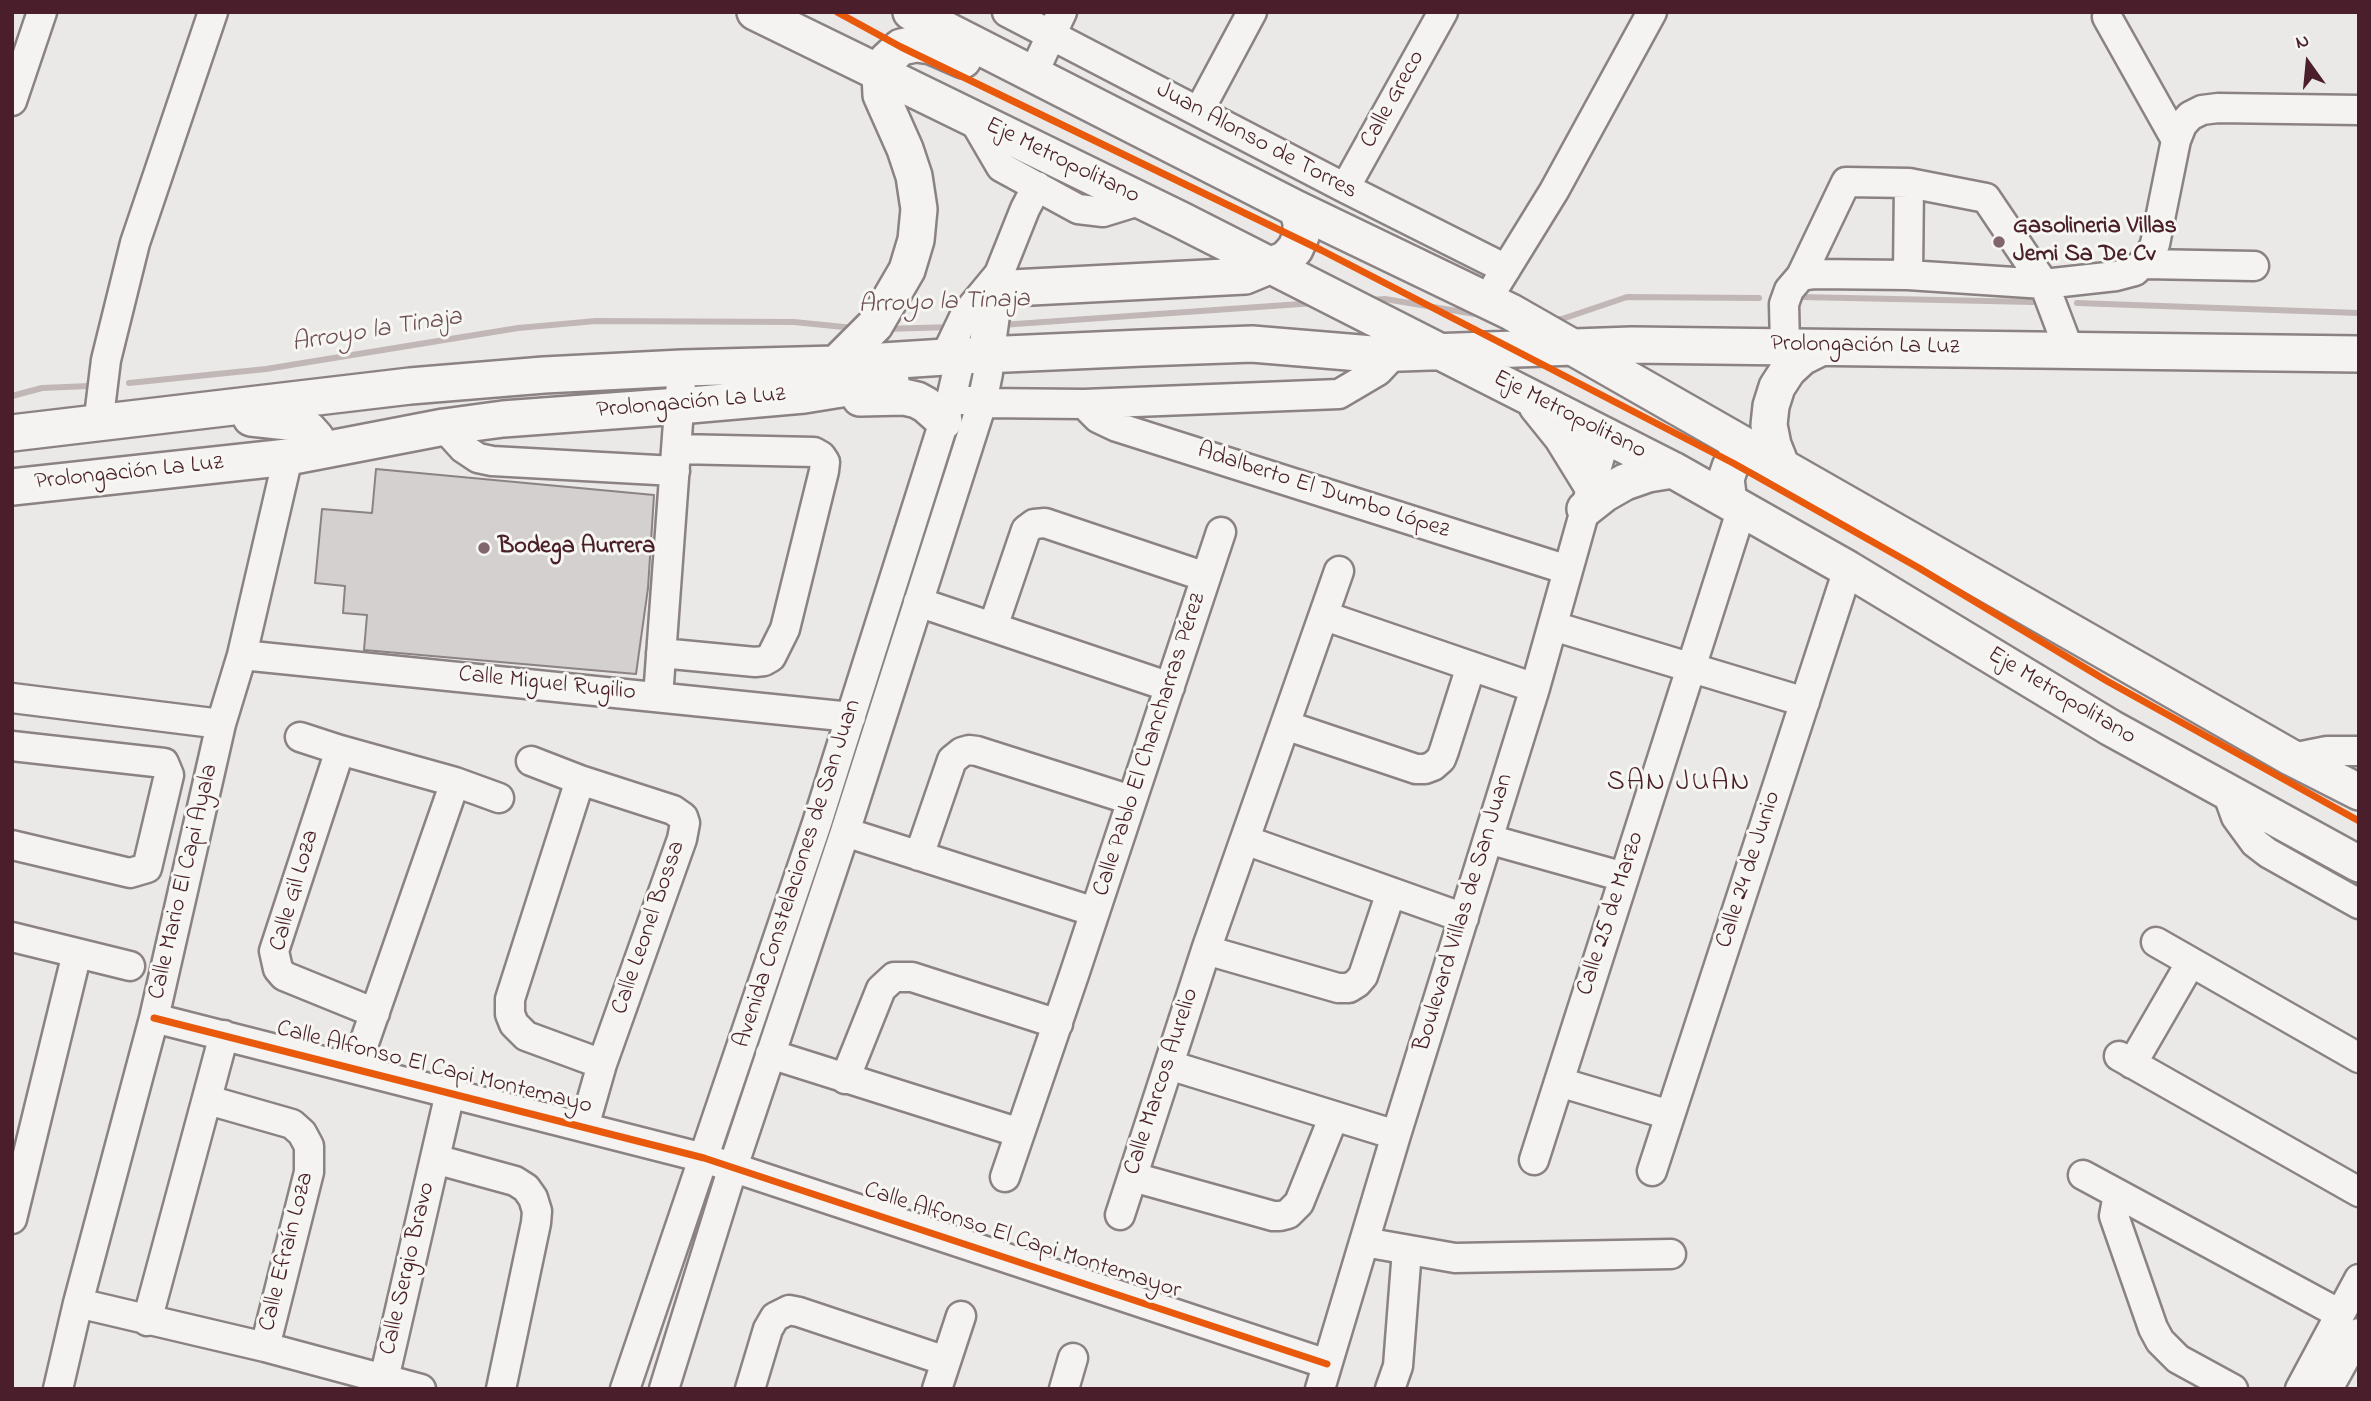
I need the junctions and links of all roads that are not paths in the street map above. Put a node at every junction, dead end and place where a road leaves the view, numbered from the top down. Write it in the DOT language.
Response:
graph roads {
  1 [pos="42,12"];
  2 [pos="213,12"];
  3 [pos="755,12"];
  4 [pos="911,12"];
  5 [pos="1007,12"];
  6 [pos="1252,12"];
  7 [pos="1443,12"];
  8 [pos="1652,12"];
  9 [pos="2107,17"];
  10 [pos="1056,24"];
  11 [pos="880,74"];
  12 [pos="1032,75"];
  13 [pos="12,101"];
  14 [pos="2359,110"];
  15 [pos="1199,111"];
  16 [pos="973,119"];
  17 [pos="2176,140"];
  18 [pos="1909,183"];
  19 [pos="1037,186"];
  20 [pos="1345,188"];
  21 [pos="1142,200"];
  22 [pos="1297,209"];
  23 [pos="2144,264"];
  24 [pos="2254,266"];
  25 [pos="1506,269"];
  26 [pos="1285,273"];
  27 [pos="1908,275"];
  28 [pos="1801,276"];
  29 [pos="2044,284"];
  30 [pos="1499,305"];
  31 [pos="1785,346"];
  32 [pos="1820,348"];
  33 [pos="1577,349"];
  34 [pos="2069,350"];
  35 [pos="1442,351"];
  36 [pos="972,352"];
  37 [pos="847,354"];
  38 [pos="1383,354"];
  39 [pos="2359,354"];
  40 [pos="682,368"];
  41 [pos="804,394"];
  42 [pos="1528,395"];
  43 [pos="1182,400"];
  44 [pos="1084,404"];
  45 [pos="679,407"];
  46 [pos="193,412"];
  47 [pos="98,425"];
  48 [pos="444,427"];
  49 [pos="12,433"];
  50 [pos="1606,435"];
  51 [pos="1172,443"];
  52 [pos="304,454"];
  53 [pos="1767,457"];
  54 [pos="675,460"];
  55 [pos="1673,470"];
  56 [pos="12,487"];
  57 [pos="1588,496"];
  58 [pos="1735,505"];
  59 [pos="1221,531"];
  60 [pos="1848,569"];
  61 [pos="1568,570"];
  62 [pos="1339,571"];
  63 [pos="1206,577"];
  64 [pos="918,602"];
  65 [pos="1325,616"];
  66 [pos="1553,626"];
  67 [pos="993,627"];
  68 [pos="661,653"];
  69 [pos="242,655"];
  70 [pos="1471,666"];
  71 [pos="1692,666"];
  72 [pos="1170,687"];
  73 [pos="1535,688"];
  74 [pos="658,697"];
  75 [pos="12,698"];
  76 [pos="1805,702"];
  77 [pos="851,717"];
  78 [pos="221,724"];
  79 [pos="1285,725"];
  80 [pos="300,737"];
  81 [pos="12,746"];
  82 [pos="340,750"];
  83 [pos="2359,751"];
  84 [pos="2292,758"];
  85 [pos="531,761"];
  86 [pos="580,780"];
  87 [pos="455,782"];
  88 [pos="2227,792"];
  89 [pos="2359,792"];
  90 [pos="499,797"];
  91 [pos="1131,800"];
  92 [pos="845,832"];
  93 [pos="1488,839"];
  94 [pos="1245,840"];
  95 [pos="12,845"];
  96 [pos="919,856"];
  97 [pos="2359,864"];
  98 [pos="1624,877"];
  99 [pos="1391,892"];
  100 [pos="2359,904"];
  101 [pos="1095,912"];
  102 [pos="1464,918"];
  103 [pos="12,937"];
  104 [pos="2156,943"];
  105 [pos="1206,950"];
  106 [pos="77,953"];
  107 [pos="2191,962"];
  108 [pos="130,966"];
  109 [pos="375,1013"];
  110 [pos="154,1018"];
  111 [pos="1058,1024"];
  112 [pos="224,1035"];
  113 [pos="770,1054"];
  114 [pos="2359,1058"];
  115 [pos="602,1064"];
  116 [pos="1169,1065"];
  117 [pos="355,1069"];
  118 [pos="845,1079"];
  119 [pos="1559,1082"];
  120 [pos="450,1093"];
  121 [pos="208,1100"];
  122 [pos="1670,1115"];
  123 [pos="1334,1116"];
  124 [pos="584,1126"];
  125 [pos="1020,1133"];
  126 [pos="1396,1135"];
  127 [pos="704,1158"];
  128 [pos="435,1159"];
  129 [pos="1534,1160"];
  130 [pos="733,1167"];
  131 [pos="1652,1171"];
  132 [pos="2083,1175"];
  133 [pos="1005,1177"];
  134 [pos="1132,1177"];
  135 [pos="2359,1192"];
  136 [pos="2118,1194"];
  137 [pos="1120,1215"];
  138 [pos="12,1219"];
  139 [pos="1364,1242"];
  140 [pos="1407,1250"];
  141 [pos="1671,1254"];
  142 [pos="2359,1279"];
  143 [pos="78,1303"];
  144 [pos="961,1316"];
  145 [pos="147,1321"];
  146 [pos="2349,1324"];
  147 [pos="265,1347"];
  148 [pos="1073,1358"];
  149 [pos="946,1361"];
  150 [pos="1324,1376"];
  151 [pos="384,1379"];
  152 [pos="58,1389"];
  153 [pos="421,1389"];
  154 [pos="501,1389"];
  155 [pos="625,1389"];
  156 [pos="664,1389"];
  157 [pos="750,1389"];
  158 [pos="937,1389"];
  159 [pos="1064,1389"];
  160 [pos="1390,1389"];
  161 [pos="2233,1389"];
  162 [pos="2300,1389"];
  163 [pos="2328,1389"];
  1 -- 13 [label="street"];
  2 -- 47 [label="street"];
  3 -- 11 [label="main road, Eje Metropolitano"];
  4 -- 12 [label="main road"];
  5 -- 10 [label="street, Juan Alonso de Torres"];
  6 -- 15 [label="street"];
  7 -- 20 [label="street, Calle Greco"];
  8 -- 25 [label="street"];
  9 -- 17 [label="street"];
  10 -- 12 [label="street"];
  10 -- 15 [label="street, Juan Alonso de Torres"];
  11 -- 12 [label="main road"];
  11 -- 16 [label="main road, Eje Metropolitano"];
  11 -- 37 [label="main road"];
  12 -- 22 [label="main road"];
  14 -- 17 [label="street"];
  15 -- 20 [label="street, Juan Alonso de Torres"];
  16 -- 19 [label="street"];
  16 -- 21 [label="main road, Eje Metropolitano"];
  17 -- 23 [label="street"];
  18 -- 27 [label="street"];
  18 -- 28 [label="street"];
  18 -- 29 [label="street"];
  19 -- 21 [label="street"];
  19 -- 36 [label="street"];
  20 -- 25 [label="street, Juan Alonso de Torres"];
  21 -- 26 [label="main road, Eje Metropolitano"];
  22 -- 26 [label="main road"];
  22 -- 30 [label="main road"];
  23 -- 24 [label="street"];
  23 -- 29 [label="street"];
  25 -- 30 [label="street"];
  26 -- 35 [label="main road, Eje Metropolitano"];
  26 -- 36 [label="main road"];
  27 -- 28 [label="street"];
  27 -- 29 [label="street"];
  28 -- 31 [label="street"];
  29 -- 34 [label="street"];
  30 -- 33 [label="main road"];
  31 -- 32 [label="main road, Prolongación La Luz"];
  31 -- 33 [label="main road, Prolongación La Luz"];
  32 -- 34 [label="main road, Prolongación La Luz"];
  32 -- 53 [label="main road"];
  33 -- 35 [label="main road, Prolongación La Luz"];
  33 -- 53 [label="main road"];
  34 -- 39 [label="main road, Prolongación La Luz"];
  35 -- 38 [label="main road, Prolongación La Luz"];
  35 -- 42 [label="main road, Eje Metropolitano"];
  36 -- 37 [label="main road, Prolongación La Luz"];
  36 -- 38 [label="main road, Prolongación La Luz"];
  36 -- 41 [label="main road, Prolongación La Luz"];
  36 -- 41 [label="main road"];
  36 -- 44 [label="street"];
  36 -- 64 [label="street, Avenida Constelaciones de San Juan"];
  36 -- 77 [label="street, Avenida Constelaciones de San Juan"];
  37 -- 40 [label="main road, Prolongación La Luz"];
  38 -- 43 [label="street"];
  40 -- 45 [label="street"];
  40 -- 46 [label="main road, Prolongación La Luz"];
  41 -- 45 [label="main road, Prolongación La Luz"];
  42 -- 50 [label="main road, Eje Metropolitano"];
  42 -- 57 [label="main road"];
  43 -- 44 [label="street"];
  43 -- 51 [label="street"];
  44 -- 51 [label="street, Adalberto El Dumbo López"];
  45 -- 48 [label="main road, Prolongación La Luz"];
  45 -- 54 [label="street"];
  46 -- 47 [label="main road, Prolongación La Luz"];
  46 -- 52 [label="main road"];
  47 -- 49 [label="main road, Prolongación La Luz"];
  48 -- 52 [label="main road, Prolongación La Luz"];
  48 -- 54 [label="street"];
  50 -- 55 [label="main road, Eje Metropolitano"];
  50 -- 57 [label="street, Boulevard Villas de San Juan"];
  51 -- 61 [label="street, Adalberto El Dumbo López"];
  52 -- 56 [label="main road, Prolongación La Luz"];
  52 -- 69 [label="street, Calle Mario El Capi Ayala"];
  53 -- 58 [label="main road"];
  53 -- 84 [label="main road"];
  54 -- 68 [label="street"];
  54 -- 68 [label="street"];
  55 -- 57 [label="main road"];
  55 -- 58 [label="main road, Eje Metropolitano"];
  57 -- 61 [label="street, Boulevard Villas de San Juan"];
  58 -- 60 [label="main road, Eje Metropolitano"];
  58 -- 71 [label="street, Calle 25 de Marzo"];
  59 -- 63 [label="street, Calle Pablo El Chancharras Pérez"];
  60 -- 76 [label="street, Calle 24 de Junio"];
  60 -- 88 [label="main road, Eje Metropolitano"];
  61 -- 66 [label="street, Boulevard Villas de San Juan"];
  62 -- 65 [label="street, Calle Marcos Aurelio"];
  63 -- 67 [label="street"];
  63 -- 72 [label="street, Calle Pablo El Chancharras Pérez"];
  64 -- 67 [label="street"];
  64 -- 92 [label="street, Avenida Constelaciones de San Juan"];
  65 -- 70 [label="street"];
  65 -- 79 [label="street, Calle Marcos Aurelio"];
  66 -- 71 [label="street"];
  66 -- 73 [label="street, Boulevard Villas de San Juan"];
  67 -- 72 [label="street"];
  68 -- 74 [label="street"];
  69 -- 74 [label="street, Calle Miguel Rugilio"];
  69 -- 78 [label="street, Calle Mario El Capi Ayala"];
  70 -- 73 [label="street"];
  70 -- 79 [label="street"];
  71 -- 76 [label="street"];
  71 -- 98 [label="street, Calle 25 de Marzo"];
  72 -- 91 [label="street, Calle Pablo El Chancharras Pérez"];
  73 -- 93 [label="street, Boulevard Villas de San Juan"];
  74 -- 77 [label="street, Calle Miguel Rugilio"];
  75 -- 78 [label="street"];
  76 -- 122 [label="street, Calle 24 de Junio"];
  77 -- 127 [label="street, Avenida Constelaciones de San Juan"];
  78 -- 110 [label="street, Calle Mario El Capi Ayala"];
  79 -- 94 [label="street, Calle Marcos Aurelio"];
  80 -- 82 [label="street"];
  81 -- 95 [label="street"];
  82 -- 87 [label="street"];
  82 -- 109 [label="street, Calle Gil Loza"];
  83 -- 84 [label="street"];
  84 -- 89 [label="main road"];
  85 -- 86 [label="street, Calle Leonel Bossa"];
  86 -- 115 [label="street"];
  86 -- 115 [label="street, Calle Leonel Bossa"];
  87 -- 90 [label="street"];
  87 -- 109 [label="street"];
  88 -- 97 [label="main road, Eje Metropolitano"];
  88 -- 100 [label="street"];
  91 -- 96 [label="street"];
  91 -- 101 [label="street, Calle Pablo El Chancharras Pérez"];
  92 -- 96 [label="street, Calle Pablo El Chancharras Pérez"];
  92 -- 113 [label="street, Avenida Constelaciones de San Juan"];
  93 -- 98 [label="street"];
  93 -- 102 [label="street, Boulevard Villas de San Juan"];
  94 -- 99 [label="street"];
  94 -- 105 [label="street, Calle Marcos Aurelio"];
  96 -- 101 [label="street, Calle Pablo El Chancharras Pérez"];
  98 -- 119 [label="street, Calle 25 de Marzo"];
  99 -- 102 [label="street"];
  99 -- 105 [label="street"];
  101 -- 111 [label="street, Calle Pablo El Chancharras Pérez"];
  102 -- 126 [label="street, Boulevard Villas de San Juan"];
  103 -- 106 [label="street"];
  104 -- 107 [label="street"];
  105 -- 116 [label="street, Calle Marcos Aurelio"];
  106 -- 108 [label="street"];
  106 -- 138 [label="street"];
  107 -- 114 [label="street"];
  107 -- 135 [label="street"];
  109 -- 117 [label="street"];
  110 -- 112 [label="street, Calle Alfonso El Capi Montemayo"];
  110 -- 143 [label="street, Calle Mario El Capi Ayala"];
  111 -- 118 [label="street"];
  111 -- 125 [label="street, Calle Pablo El Chancharras Pérez"];
  112 -- 117 [label="street, Calle Alfonso El Capi Montemayo"];
  112 -- 121 [label="street"];
  113 -- 118 [label="street"];
  113 -- 130 [label="street, Avenida Constelaciones de San Juan"];
  115 -- 124 [label="street, Calle Leonel Bossa"];
  116 -- 123 [label="street"];
  116 -- 134 [label="street, Calle Marcos Aurelio"];
  117 -- 120 [label="street, Calle Alfonso El Capi Montemayo"];
  118 -- 125 [label="street"];
  119 -- 122 [label="street"];
  119 -- 129 [label="street, Calle 25 de Marzo"];
  120 -- 124 [label="street, Calle Alfonso El Capi Montemayo"];
  120 -- 128 [label="street, Calle Sergio Bravo"];
  121 -- 145 [label="street"];
  121 -- 147 [label="street, Calle Efraín Loza"];
  122 -- 131 [label="street, Calle 24 de Junio"];
  123 -- 126 [label="street"];
  123 -- 134 [label="street"];
  124 -- 127 [label="street, Calle Alfonso El Capi Montemayo"];
  125 -- 133 [label="street, Calle Pablo El Chancharras Pérez"];
  126 -- 139 [label="street, Boulevard Villas de San Juan"];
  127 -- 130 [label="street, Calle Alfonso El Capi Montemayor"];
  127 -- 155 [label="street, Avenida Constelaciones de San Juan"];
  128 -- 151 [label="street, Calle Sergio Bravo"];
  128 -- 154 [label="street, Calle Sergio Bravo"];
  130 -- 150 [label="street, Calle Alfonso El Capi Montemayor"];
  130 -- 156 [label="street, Avenida Constelaciones de San Juan"];
  132 -- 136 [label="street"];
  134 -- 137 [label="street, Calle Marcos Aurelio"];
  136 -- 146 [label="street"];
  136 -- 161 [label="street"];
  139 -- 140 [label="street"];
  139 -- 150 [label="street, Boulevard Villas de San Juan"];
  140 -- 141 [label="street"];
  140 -- 160 [label="street"];
  142 -- 146 [label="street"];
  143 -- 145 [label="street, Calle Sergio Bravo"];
  143 -- 152 [label="street, Calle Mario El Capi Ayala"];
  144 -- 149 [label="street"];
  145 -- 147 [label="street, Calle Sergio Bravo"];
  146 -- 162 [label="street"];
  146 -- 163 [label="street"];
  147 -- 151 [label="street, Calle Sergio Bravo"];
  148 -- 159 [label="street"];
  149 -- 157 [label="street"];
  149 -- 158 [label="street"];
  151 -- 153 [label="street, Calle Sergio Bravo"];
}
